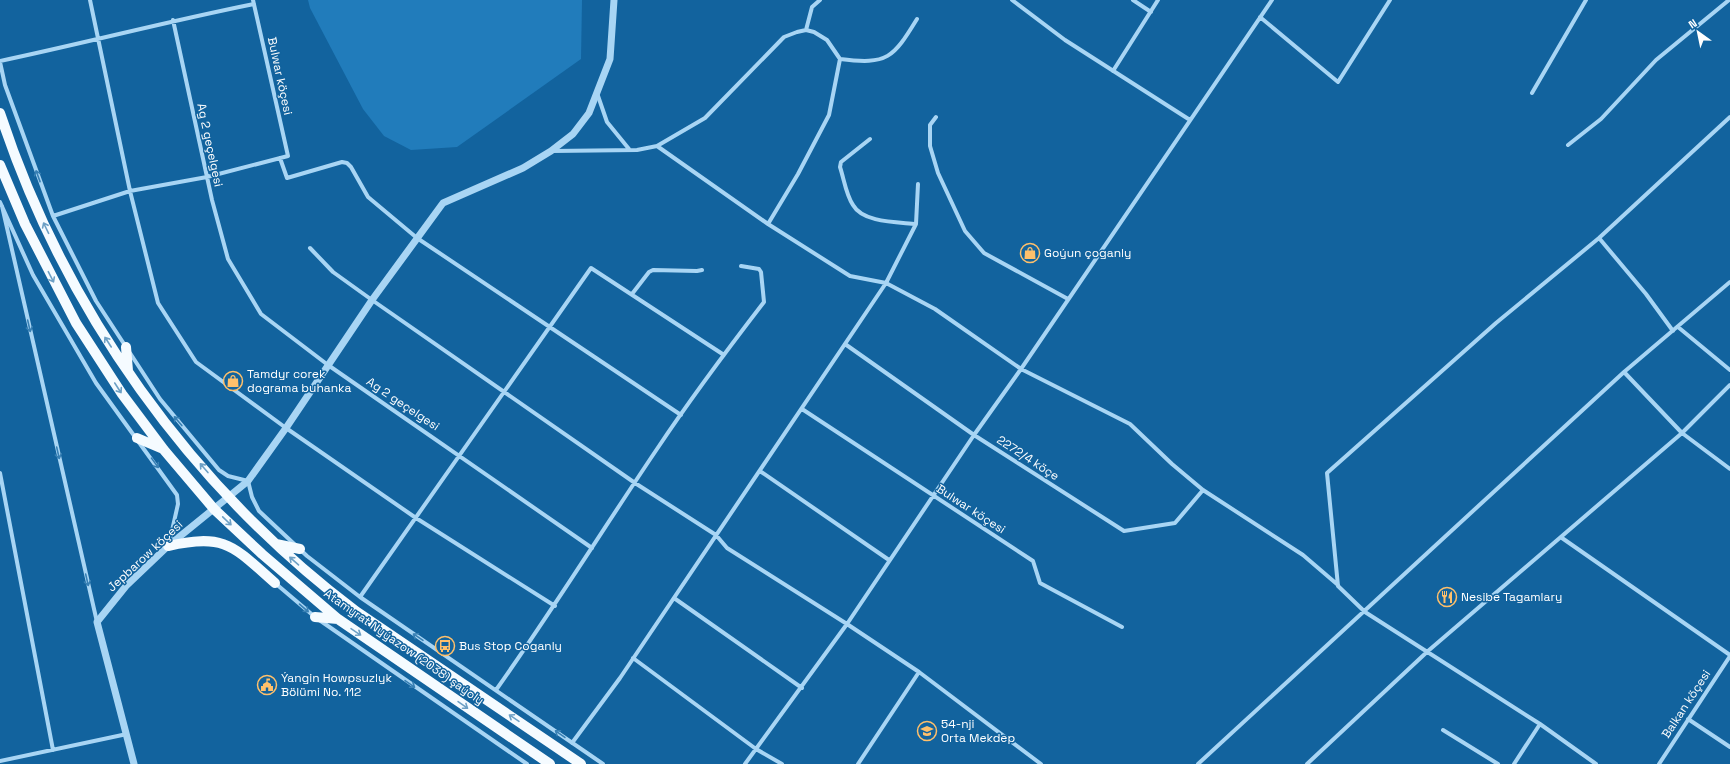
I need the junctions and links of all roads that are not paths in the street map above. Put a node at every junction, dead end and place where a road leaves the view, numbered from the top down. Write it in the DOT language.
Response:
graph roads {
  1 [pos="90,0"];
  2 [pos="614,0"];
  3 [pos="820,0"];
  4 [pos="1012,0"];
  5 [pos="1133,0"];
  6 [pos="1158,0"];
  7 [pos="1272,0"];
  8 [pos="1390,0"];
  9 [pos="1586,0"];
  10 [pos="1728,0"];
  11 [pos="254,2"];
  12 [pos="1151,12"];
  13 [pos="1260,17"];
  14 [pos="917,19"];
  15 [pos="173,20"];
  16 [pos="806,30"];
  17 [pos="99,40"];
  18 [pos="840,59"];
  19 [pos="0,62"];
  20 [pos="1114,71"];
  21 [pos="597,92"];
  22 [pos="1532,93"];
  23 [pos="0,113"];
  24 [pos="936,117"];
  25 [pos="1730,117"];
  26 [pos="1190,120"];
  27 [pos="870,139"];
  28 [pos="1568,145"];
  29 [pos="657,146"];
  30 [pos="629,149"];
  31 [pos="551,151"];
  32 [pos="280,158"];
  33 [pos="0,165"];
  34 [pos="207,177"];
  35 [pos="918,184"];
  36 [pos="130,191"];
  37 [pos="2,206"];
  38 [pos="53,216"];
  39 [pos="768,224"];
  40 [pos="916,224"];
  41 [pos="6,229"];
  42 [pos="0,230"];
  43 [pos="417,238"];
  44 [pos="1599,238"];
  45 [pos="310,248"];
  46 [pos="741,266"];
  47 [pos="702,270"];
  48 [pos="1730,282"];
  49 [pos="886,283"];
  50 [pos="632,294"];
  51 [pos="1068,299"];
  52 [pos="372,300"];
  53 [pos="550,327"];
  54 [pos="1678,327"];
  55 [pos="1673,331"];
  56 [pos="845,344"];
  57 [pos="126,347"];
  58 [pos="724,355"];
  59 [pos="328,365"];
  60 [pos="1022,369"];
  61 [pos="1730,370"];
  62 [pos="1624,372"];
  63 [pos="128,373"];
  64 [pos="1730,385"];
  65 [pos="504,392"];
  66 [pos="802,409"];
  67 [pos="681,415"];
  68 [pos="286,428"];
  69 [pos="1682,433"];
  70 [pos="974,435"];
  71 [pos="138,438"];
  72 [pos="164,450"];
  73 [pos="460,455"];
  74 [pos="1730,469"];
  75 [pos="760,471"];
  76 [pos="0,474"];
  77 [pos="248,481"];
  78 [pos="635,482"];
  79 [pos="1203,490"];
  80 [pos="229,496"];
  81 [pos="933,496"];
  82 [pos="6,502"];
  83 [pos="0,503"];
  84 [pos="214,509"];
  85 [pos="416,518"];
  86 [pos="716,535"];
  87 [pos="1562,538"];
  88 [pos="274,544"];
  89 [pos="168,546"];
  90 [pos="592,548"];
  91 [pos="300,549"];
  92 [pos="262,554"];
  93 [pos="890,560"];
  94 [pos="275,583"];
  95 [pos="1338,586"];
  96 [pos="360,597"];
  97 [pos="674,598"];
  98 [pos="555,606"];
  99 [pos="1365,612"];
  100 [pos="315,617"];
  101 [pos="338,619"];
  102 [pos="97,622"];
  103 [pos="848,624"];
  104 [pos="1122,627"];
  105 [pos="1428,651"];
  106 [pos="1730,655"];
  107 [pos="633,658"];
  108 [pos="919,672"];
  109 [pos="802,688"];
  110 [pos="496,690"];
  111 [pos="1688,719"];
  112 [pos="1540,724"];
  113 [pos="1443,730"];
  114 [pos="128,734"];
  115 [pos="572,743"];
  116 [pos="1730,747"];
  117 [pos="756,748"];
  118 [pos="53,750"];
  119 [pos="0,761"];
  120 [pos="134,764"];
  121 [pos="526,764"];
  122 [pos="550,764"];
  123 [pos="581,764"];
  124 [pos="604,764"];
  125 [pos="745,764"];
  126 [pos="782,764"];
  127 [pos="858,764"];
  128 [pos="1041,764"];
  129 [pos="1198,764"];
  130 [pos="1307,764"];
  131 [pos="1498,764"];
  132 [pos="1514,764"];
  133 [pos="1596,764"];
  134 [pos="1659,764"];
  1 -- 17 [label="street"];
  2 -- 21 [label="street, Jepbarow köçesi"];
  3 -- 16 [label="street"];
  4 -- 20 [label="street"];
  5 -- 12 [label="street"];
  6 -- 12 [label="street"];
  7 -- 13 [label="street"];
  8 -- 13 [label="street"];
  9 -- 22 [label="street"];
  10 -- 28 [label="street"];
  11 -- 15 [label="street"];
  11 -- 32 [label="street, Bulwar köçesi"];
  12 -- 20 [label="street"];
  13 -- 26 [label="street"];
  14 -- 18 [label="street"];
  15 -- 17 [label="street"];
  15 -- 34 [label="street, Ag 2 geçelgesi"];
  16 -- 18 [label="street"];
  16 -- 29 [label="street"];
  17 -- 19 [label="street"];
  17 -- 36 [label="street"];
  18 -- 39 [label="street"];
  38 -- 19 [label="street, one-way"];
  20 -- 26 [label="street"];
  21 -- 30 [label="street"];
  21 -- 31 [label="street, Jepbarow köçesi"];
  63 -- 23 [label="main road, Atamyrat Nyýazow (2038) şaýoly, one-way"];
  24 -- 51 [label="street"];
  25 -- 44 [label="street"];
  26 -- 51 [label="street"];
  27 -- 40 [label="street"];
  29 -- 30 [label="street"];
  29 -- 39 [label="street"];
  30 -- 31 [label="street"];
  31 -- 43 [label="street, Jepbarow köçesi"];
  32 -- 34 [label="street"];
  32 -- 43 [label="street"];
  33 -- 72 [label="main road, Atamyrat Nyýazow (2038) şaýoly, one-way"];
  34 -- 36 [label="street"];
  34 -- 59 [label="street, Ag 2 geçelgesi"];
  35 -- 40 [label="street"];
  36 -- 38 [label="street"];
  36 -- 68 [label="street"];
  37 -- 41 [label="street"];
  37 -- 71 [label="street"];
  38 -- 57 [label="street"];
  39 -- 49 [label="street"];
  40 -- 49 [label="street"];
  41 -- 42 [label="street"];
  41 -- 102 [label="street, one-way"];
  43 -- 52 [label="street, Jepbarow köçesi"];
  43 -- 53 [label="street"];
  44 -- 55 [label="street"];
  44 -- 95 [label="street"];
  45 -- 52 [label="street"];
  46 -- 58 [label="street"];
  47 -- 50 [label="street"];
  48 -- 54 [label="street"];
  49 -- 56 [label="street"];
  49 -- 60 [label="street"];
  50 -- 53 [label="street"];
  50 -- 58 [label="street"];
  51 -- 60 [label="street"];
  52 -- 59 [label="street, Jepbarow köçesi"];
  52 -- 65 [label="street"];
  53 -- 65 [label="street"];
  53 -- 67 [label="street"];
  54 -- 55 [label="street"];
  54 -- 61 [label="street"];
  55 -- 62 [label="street"];
  56 -- 66 [label="street"];
  56 -- 70 [label="street, 2272/4 köçe"];
  57 -- 63 [label="main road"];
  77 -- 57 [label="street, one-way"];
  58 -- 67 [label="street"];
  59 -- 68 [label="street, Jepbarow köçesi"];
  59 -- 73 [label="street, Ag 2 geçelgesi"];
  60 -- 70 [label="street"];
  60 -- 79 [label="street"];
  62 -- 69 [label="street"];
  62 -- 99 [label="street"];
  80 -- 63 [label="main road, Atamyrat Nyýazow (2038) şaýoly, one-way"];
  64 -- 69 [label="street"];
  65 -- 73 [label="street"];
  65 -- 78 [label="street"];
  66 -- 75 [label="street"];
  66 -- 81 [label="street, Bulwar köçesi"];
  67 -- 78 [label="street"];
  68 -- 77 [label="street, Jepbarow köçesi"];
  68 -- 85 [label="street"];
  69 -- 74 [label="street"];
  69 -- 87 [label="street"];
  70 -- 79 [label="street, 2272/4 köçe"];
  70 -- 81 [label="street"];
  71 -- 72 [label="main road"];
  71 -- 89 [label="street, one-way"];
  72 -- 84 [label="main road, Atamyrat Nyýazow (2038) şaýoly"];
  73 -- 85 [label="street"];
  73 -- 90 [label="street, Ag 2 geçelgesi"];
  75 -- 86 [label="street"];
  75 -- 93 [label="street"];
  76 -- 82 [label="street"];
  77 -- 80 [label="street, Jepbarow köçesi"];
  77 -- 91 [label="street"];
  78 -- 86 [label="street"];
  78 -- 90 [label="street"];
  79 -- 95 [label="street"];
  80 -- 84 [label="street, Jepbarow köçesi"];
  80 -- 88 [label="main road, Atamyrat Nyýazow (2038) şaýoly"];
  81 -- 93 [label="street"];
  81 -- 104 [label="street, Bulwar köçesi"];
  82 -- 83 [label="street"];
  82 -- 118 [label="street"];
  84 -- 89 [label="street, Jepbarow köçesi"];
  84 -- 92 [label="main road, Atamyrat Nyýazow (2038) şaýoly, one-way"];
  85 -- 96 [label="street"];
  85 -- 98 [label="street"];
  86 -- 97 [label="street"];
  86 -- 103 [label="street"];
  87 -- 105 [label="street"];
  87 -- 106 [label="street"];
  88 -- 91 [label="main road"];
  123 -- 88 [label="main road, Atamyrat Nyýazow (2038) şaýoly, one-way"];
  89 -- 94 [label="main road"];
  89 -- 102 [label="street, Jepbarow köçesi"];
  90 -- 98 [label="street"];
  91 -- 96 [label="street"];
  92 -- 94 [label="main road"];
  92 -- 101 [label="main road, Atamyrat Nyýazow (2038) şaýoly"];
  93 -- 103 [label="street"];
  94 -- 100 [label="street, one-way"];
  95 -- 99 [label="street"];
  110 -- 96 [label="street, one-way"];
  97 -- 107 [label="street"];
  97 -- 109 [label="street"];
  98 -- 110 [label="street"];
  99 -- 105 [label="street"];
  99 -- 129 [label="street"];
  100 -- 101 [label="main road"];
  100 -- 121 [label="street, one-way"];
  101 -- 122 [label="main road, Atamyrat Nyýazow (2038) şaýoly, one-way"];
  102 -- 114 [label="street"];
  103 -- 108 [label="street"];
  103 -- 109 [label="street"];
  105 -- 112 [label="street"];
  105 -- 130 [label="street"];
  106 -- 111 [label="street, Balkan köçesi"];
  107 -- 115 [label="street"];
  107 -- 117 [label="street"];
  108 -- 127 [label="street"];
  108 -- 128 [label="street"];
  109 -- 117 [label="street"];
  115 -- 110 [label="street, one-way"];
  111 -- 116 [label="street"];
  111 -- 134 [label="street, Balkan köçesi"];
  112 -- 132 [label="street"];
  112 -- 133 [label="street"];
  113 -- 131 [label="street"];
  114 -- 118 [label="street"];
  114 -- 120 [label="street"];
  115 -- 124 [label="street"];
  117 -- 125 [label="street"];
  117 -- 126 [label="street"];
  118 -- 119 [label="street"];
}
